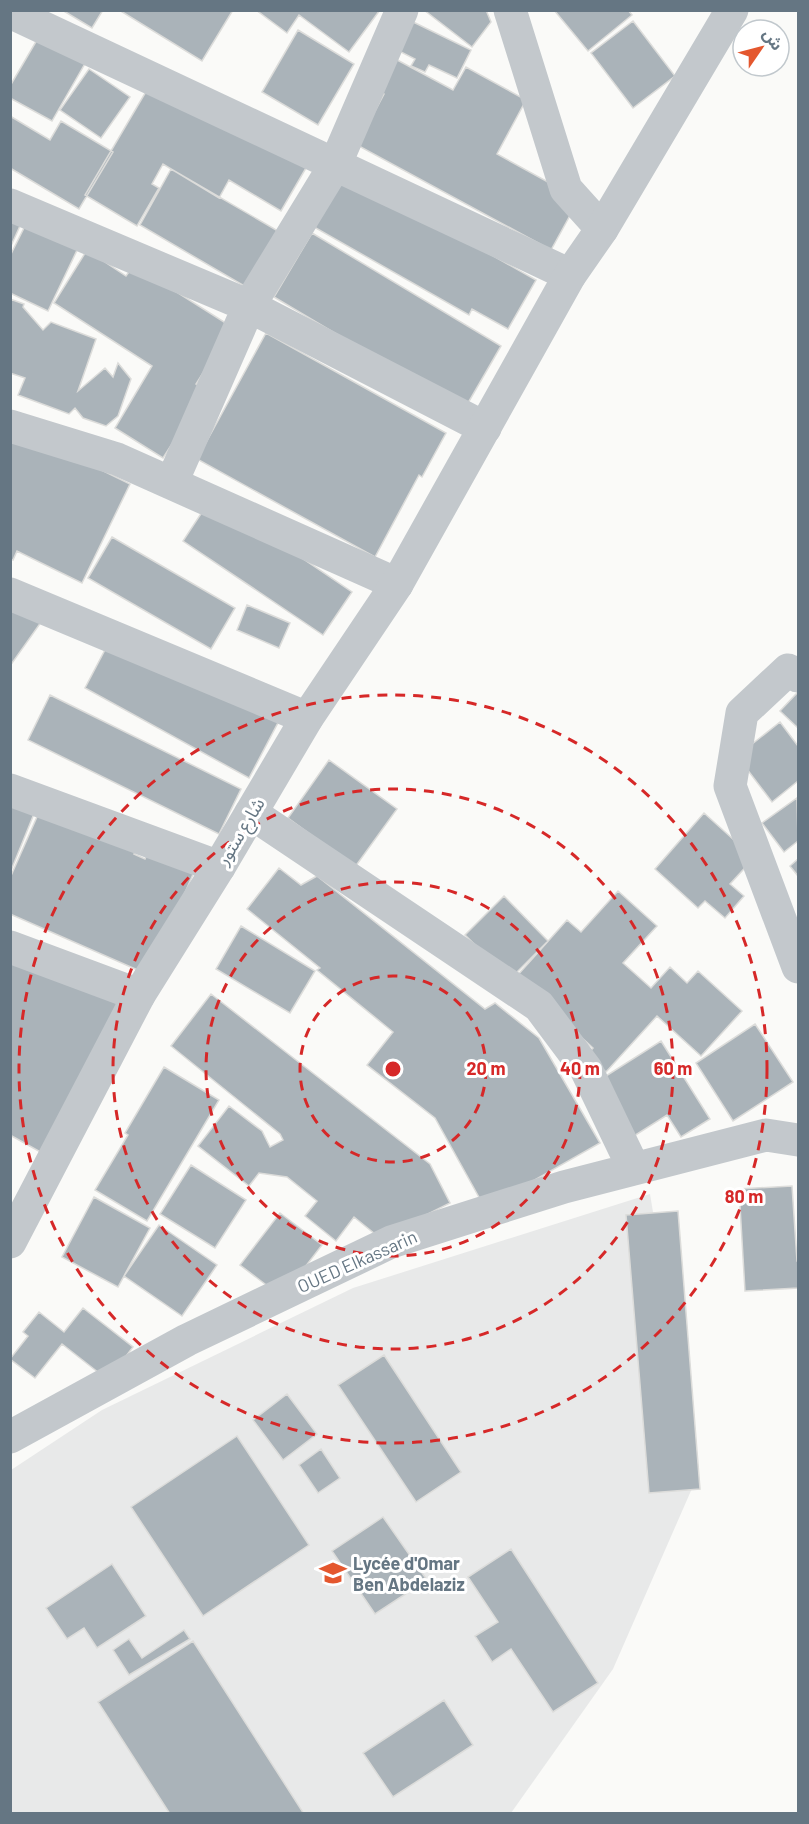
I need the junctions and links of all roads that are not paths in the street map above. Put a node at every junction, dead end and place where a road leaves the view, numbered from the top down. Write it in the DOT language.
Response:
graph roads {
  1 [pos="402,10"];
  2 [pos="510,10"];
  3 [pos="731,11"];
  4 [pos="10,12"];
  5 [pos="335,165"];
  6 [pos="10,205"];
  7 [pos="602,229"];
  8 [pos="570,275"];
  9 [pos="249,306"];
  10 [pos="10,426"];
  11 [pos="485,428"];
  12 [pos="172,482"];
  13 [pos="397,584"];
  14 [pos="10,594"];
  15 [pos="798,676"];
  16 [pos="307,718"];
  17 [pos="10,790"];
  18 [pos="251,813"];
  19 [pos="219,867"];
  20 [pos="10,947"];
  21 [pos="798,967"];
  22 [pos="139,995"];
  23 [pos="798,1140"];
  24 [pos="634,1169"];
  25 [pos="10,1242"];
  26 [pos="10,1437"];
  1 -- 5 [label="street"];
  2 -- 7 [label="street"];
  3 -- 7 [label="street, شارع ستور"];
  4 -- 5 [label="street"];
  5 -- 8 [label="street"];
  5 -- 9 [label="street"];
  6 -- 9 [label="street"];
  7 -- 8 [label="street, شارع ستور"];
  8 -- 11 [label="street, شارع ستور"];
  9 -- 11 [label="street"];
  9 -- 12 [label="street"];
  10 -- 12 [label="street"];
  11 -- 13 [label="street, شارع ستور"];
  12 -- 13 [label="street"];
  13 -- 16 [label="street, شارع ستور"];
  14 -- 16 [label="street"];
  15 -- 21 [label="street"];
  16 -- 18 [label="street, شارع ستور"];
  17 -- 19 [label="street"];
  18 -- 19 [label="street, شارع ستور"];
  18 -- 24 [label="street"];
  19 -- 22 [label="street, شارع ستور"];
  20 -- 22 [label="street"];
  22 -- 25 [label="street, شارع ستور"];
  23 -- 24 [label="street, OUED Elkassarin"];
  24 -- 26 [label="street, OUED Elkassarin"];
}
